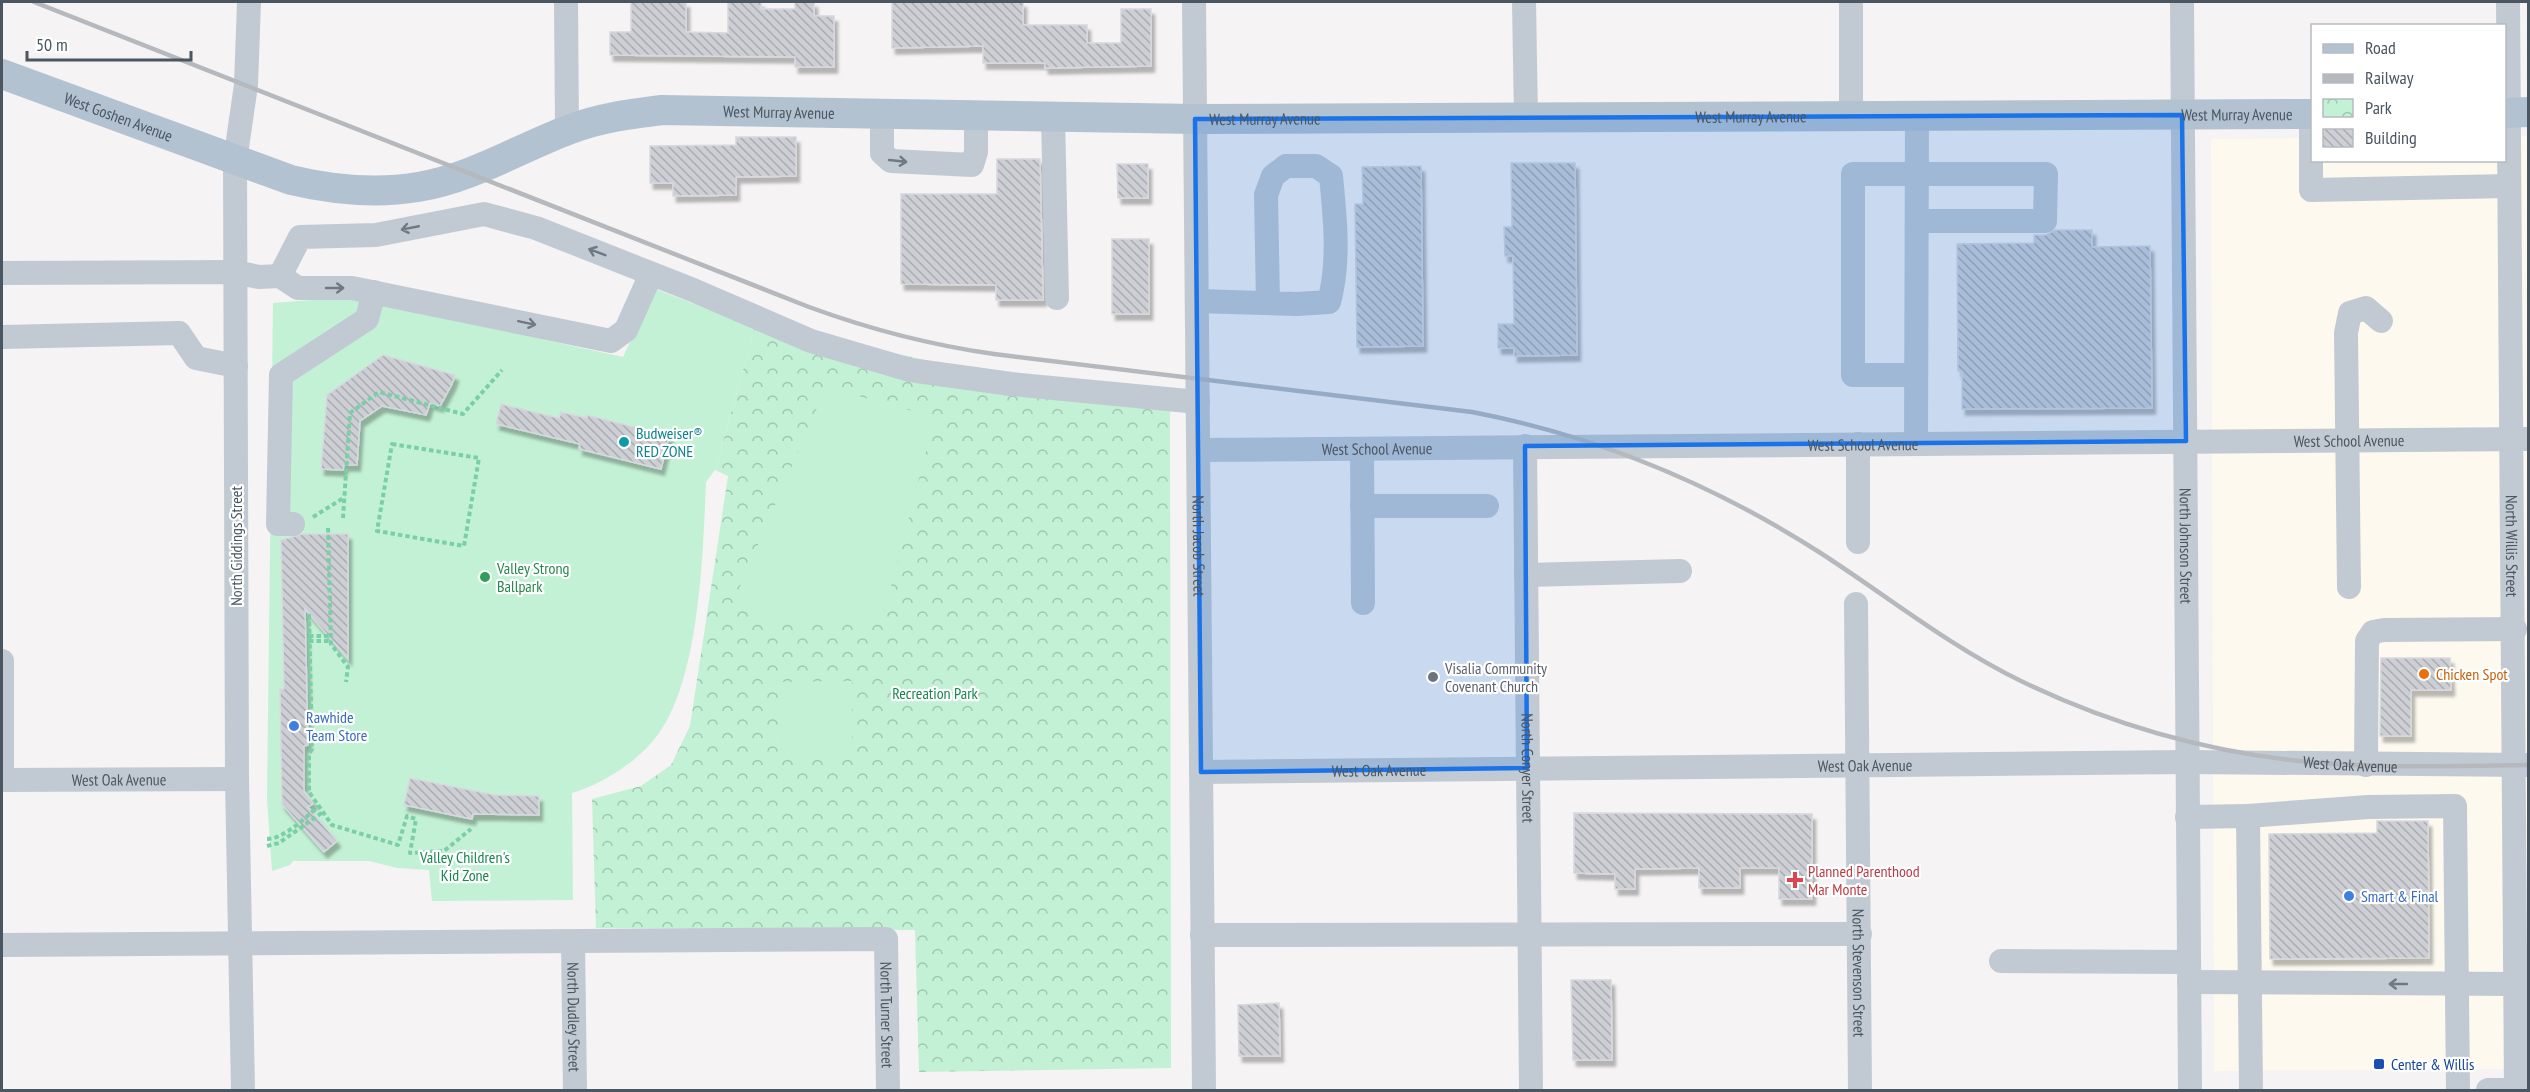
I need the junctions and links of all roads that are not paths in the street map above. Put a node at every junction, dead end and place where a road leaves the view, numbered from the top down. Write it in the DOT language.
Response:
graph roads {
  1 [pos="249,2"];
  2 [pos="566,2"];
  3 [pos="1194,2"];
  4 [pos="1524,2"];
  5 [pos="1851,2"];
  6 [pos="2181,2"];
  7 [pos="2508,2"];
  8 [pos="2,74"];
  9 [pos="2514,113"];
  10 [pos="2311,114"];
  11 [pos="882,115"];
  12 [pos="1851,115"];
  13 [pos="1917,115"];
  14 [pos="2182,115"];
  15 [pos="976,117"];
  16 [pos="1053,117"];
  17 [pos="1526,118"];
  18 [pos="1195,119"];
  19 [pos="567,130"];
  20 [pos="235,161"];
  21 [pos="2311,162"];
  22 [pos="1917,175"];
  23 [pos="2509,186"];
  24 [pos="1917,221"];
  25 [pos="236,272"];
  26 [pos="2,273"];
  27 [pos="651,273"];
  28 [pos="280,276"];
  29 [pos="374,292"];
  30 [pos="1057,298"];
  31 [pos="1197,302"];
  32 [pos="1268,303"];
  33 [pos="2381,321"];
  34 [pos="2,337"];
  35 [pos="236,366"];
  36 [pos="1916,375"];
  37 [pos="1198,402"];
  38 [pos="2520,439"];
  39 [pos="2186,441"];
  40 [pos="2348,441"];
  41 [pos="1858,444"];
  42 [pos="1916,444"];
  43 [pos="1525,446"];
  44 [pos="1362,449"];
  45 [pos="1198,450"];
  46 [pos="1362,506"];
  47 [pos="1486,506"];
  48 [pos="293,524"];
  49 [pos="1858,542"];
  50 [pos="1680,572"];
  51 [pos="1526,575"];
  52 [pos="2349,587"];
  53 [pos="2521,599"];
  54 [pos="1363,603"];
  55 [pos="1856,604"];
  56 [pos="2515,629"];
  57 [pos="2,661"];
  58 [pos="2187,762"];
  59 [pos="2366,765"];
  60 [pos="2522,765"];
  61 [pos="1856,766"];
  62 [pos="2454,766"];
  63 [pos="1527,768"];
  64 [pos="1201,771"];
  65 [pos="237,779"];
  66 [pos="2,780"];
  67 [pos="2455,806"];
  68 [pos="2248,816"];
  69 [pos="2187,817"];
  70 [pos="1528,934"];
  71 [pos="1860,934"];
  72 [pos="1202,935"];
  73 [pos="238,943"];
  74 [pos="573,943"];
  75 [pos="2,945"];
  76 [pos="2001,961"];
  77 [pos="2188,972"];
  78 [pos="2248,984"];
  79 [pos="2457,984"];
  80 [pos="2516,984"];
  81 [pos="243,1090"];
  82 [pos="574,1090"];
  83 [pos="888,1090"];
  84 [pos="1204,1090"];
  85 [pos="1531,1090"];
  86 [pos="1860,1090"];
  87 [pos="2190,1090"];
  88 [pos="2251,1090"];
  89 [pos="2457,1090"];
  90 [pos="2488,1090"];
  91 [pos="2516,1090"];
  92 [pos="2529,1090"];
  1 -- 20 [label="street, North Giddings Street"];
  2 -- 19 [label="street"];
  3 -- 18 [label="street, North Jacob Street"];
  4 -- 17 [label="street"];
  5 -- 12 [label="street"];
  6 -- 14 [label="street, North Johnson Street"];
  7 -- 9 [label="street, North Willis Street"];
  8 -- 20 [label="main road, West Goshen Avenue"];
  9 -- 23 [label="street, North Willis Street"];
  10 -- 14 [label="main road, West Murray Avenue"];
  11 -- 15 [label="main road, West Murray Avenue"];
  11 -- 15 [label="street, one-way"];
  11 -- 19 [label="main road, West Murray Avenue"];
  12 -- 13 [label="main road, West Murray Avenue"];
  12 -- 17 [label="main road, West Murray Avenue"];
  13 -- 14 [label="main road, West Murray Avenue"];
  13 -- 22 [label="street"];
  14 -- 39 [label="street, North Johnson Street"];
  15 -- 16 [label="main road, West Murray Avenue"];
  16 -- 18 [label="main road, West Murray Avenue"];
  16 -- 30 [label="street"];
  17 -- 18 [label="main road, West Murray Avenue"];
  18 -- 31 [label="street, North Jacob Street"];
  19 -- 20 [label="main road, West Murray Avenue"];
  20 -- 25 [label="street, North Giddings Street"];
  21 -- 23 [label="street"];
  22 -- 24 [label="street"];
  22 -- 24 [label="street"];
  22 -- 36 [label="street"];
  23 -- 38 [label="street, North Willis Street"];
  24 -- 36 [label="street"];
  25 -- 26 [label="street"];
  25 -- 28 [label="street"];
  25 -- 35 [label="street, North Giddings Street"];
  27 -- 28 [label="street, one-way"];
  29 -- 27 [label="street, one-way"];
  27 -- 37 [label="street"];
  28 -- 29 [label="street, one-way"];
  29 -- 48 [label="street"];
  31 -- 32 [label="street"];
  31 -- 37 [label="street, North Jacob Street"];
  32 -- 32 [label="street"];
  33 -- 40 [label="street"];
  34 -- 35 [label="street"];
  35 -- 65 [label="street, North Giddings Street"];
  36 -- 42 [label="street"];
  37 -- 45 [label="street, North Jacob Street"];
  38 -- 40 [label="street, West School Avenue"];
  38 -- 53 [label="street, North Willis Street"];
  39 -- 40 [label="street, West School Avenue"];
  39 -- 42 [label="street, West School Avenue"];
  39 -- 58 [label="street, North Johnson Street"];
  40 -- 52 [label="street"];
  41 -- 42 [label="street, West School Avenue"];
  41 -- 43 [label="street, West School Avenue"];
  41 -- 49 [label="street"];
  43 -- 44 [label="street, West School Avenue"];
  43 -- 51 [label="street, North Conyer Street"];
  44 -- 45 [label="street, West School Avenue"];
  44 -- 46 [label="street"];
  45 -- 64 [label="street, North Jacob Street"];
  46 -- 47 [label="street"];
  46 -- 54 [label="street"];
  50 -- 51 [label="street"];
  51 -- 63 [label="street, North Conyer Street"];
  53 -- 56 [label="street, North Willis Street"];
  55 -- 61 [label="street, North Stevenson Street"];
  56 -- 59 [label="street"];
  56 -- 60 [label="street, North Willis Street"];
  57 -- 66 [label="street"];
  58 -- 59 [label="street, West Oak Avenue"];
  58 -- 61 [label="street, West Oak Avenue"];
  58 -- 69 [label="street, North Johnson Street"];
  59 -- 62 [label="street, West Oak Avenue"];
  60 -- 62 [label="street, West Oak Avenue"];
  60 -- 80 [label="street, North Willis Street"];
  61 -- 63 [label="street, West Oak Avenue"];
  61 -- 71 [label="street, North Stevenson Street"];
  62 -- 67 [label="street"];
  63 -- 64 [label="street, West Oak Avenue"];
  63 -- 70 [label="street, North Conyer Street"];
  64 -- 72 [label="street, North Jacob Street"];
  65 -- 66 [label="street, West Oak Avenue"];
  65 -- 73 [label="street, North Giddings Street"];
  67 -- 68 [label="street"];
  67 -- 79 [label="street"];
  68 -- 69 [label="street"];
  68 -- 78 [label="street"];
  69 -- 77 [label="street, North Johnson Street"];
  70 -- 71 [label="street"];
  70 -- 72 [label="street"];
  70 -- 85 [label="street, North Conyer Street"];
  71 -- 86 [label="street, North Stevenson Street"];
  72 -- 84 [label="street, North Jacob Street"];
  73 -- 74 [label="street"];
  73 -- 75 [label="street"];
  73 -- 81 [label="street, North Giddings Street"];
  74 -- 82 [label="street, North Dudley Street"];
  74 -- 83 [label="street, North Turner Street"];
  76 -- 77 [label="street"];
  77 -- 78 [label="street"];
  77 -- 87 [label="street, North Johnson Street"];
  79 -- 78 [label="street, one-way"];
  78 -- 88 [label="street"];
  79 -- 80 [label="street"];
  79 -- 89 [label="street"];
  80 -- 91 [label="street, North Willis Street"];
  90 -- 91 [label="street"];
  91 -- 92 [label="street"];
}
